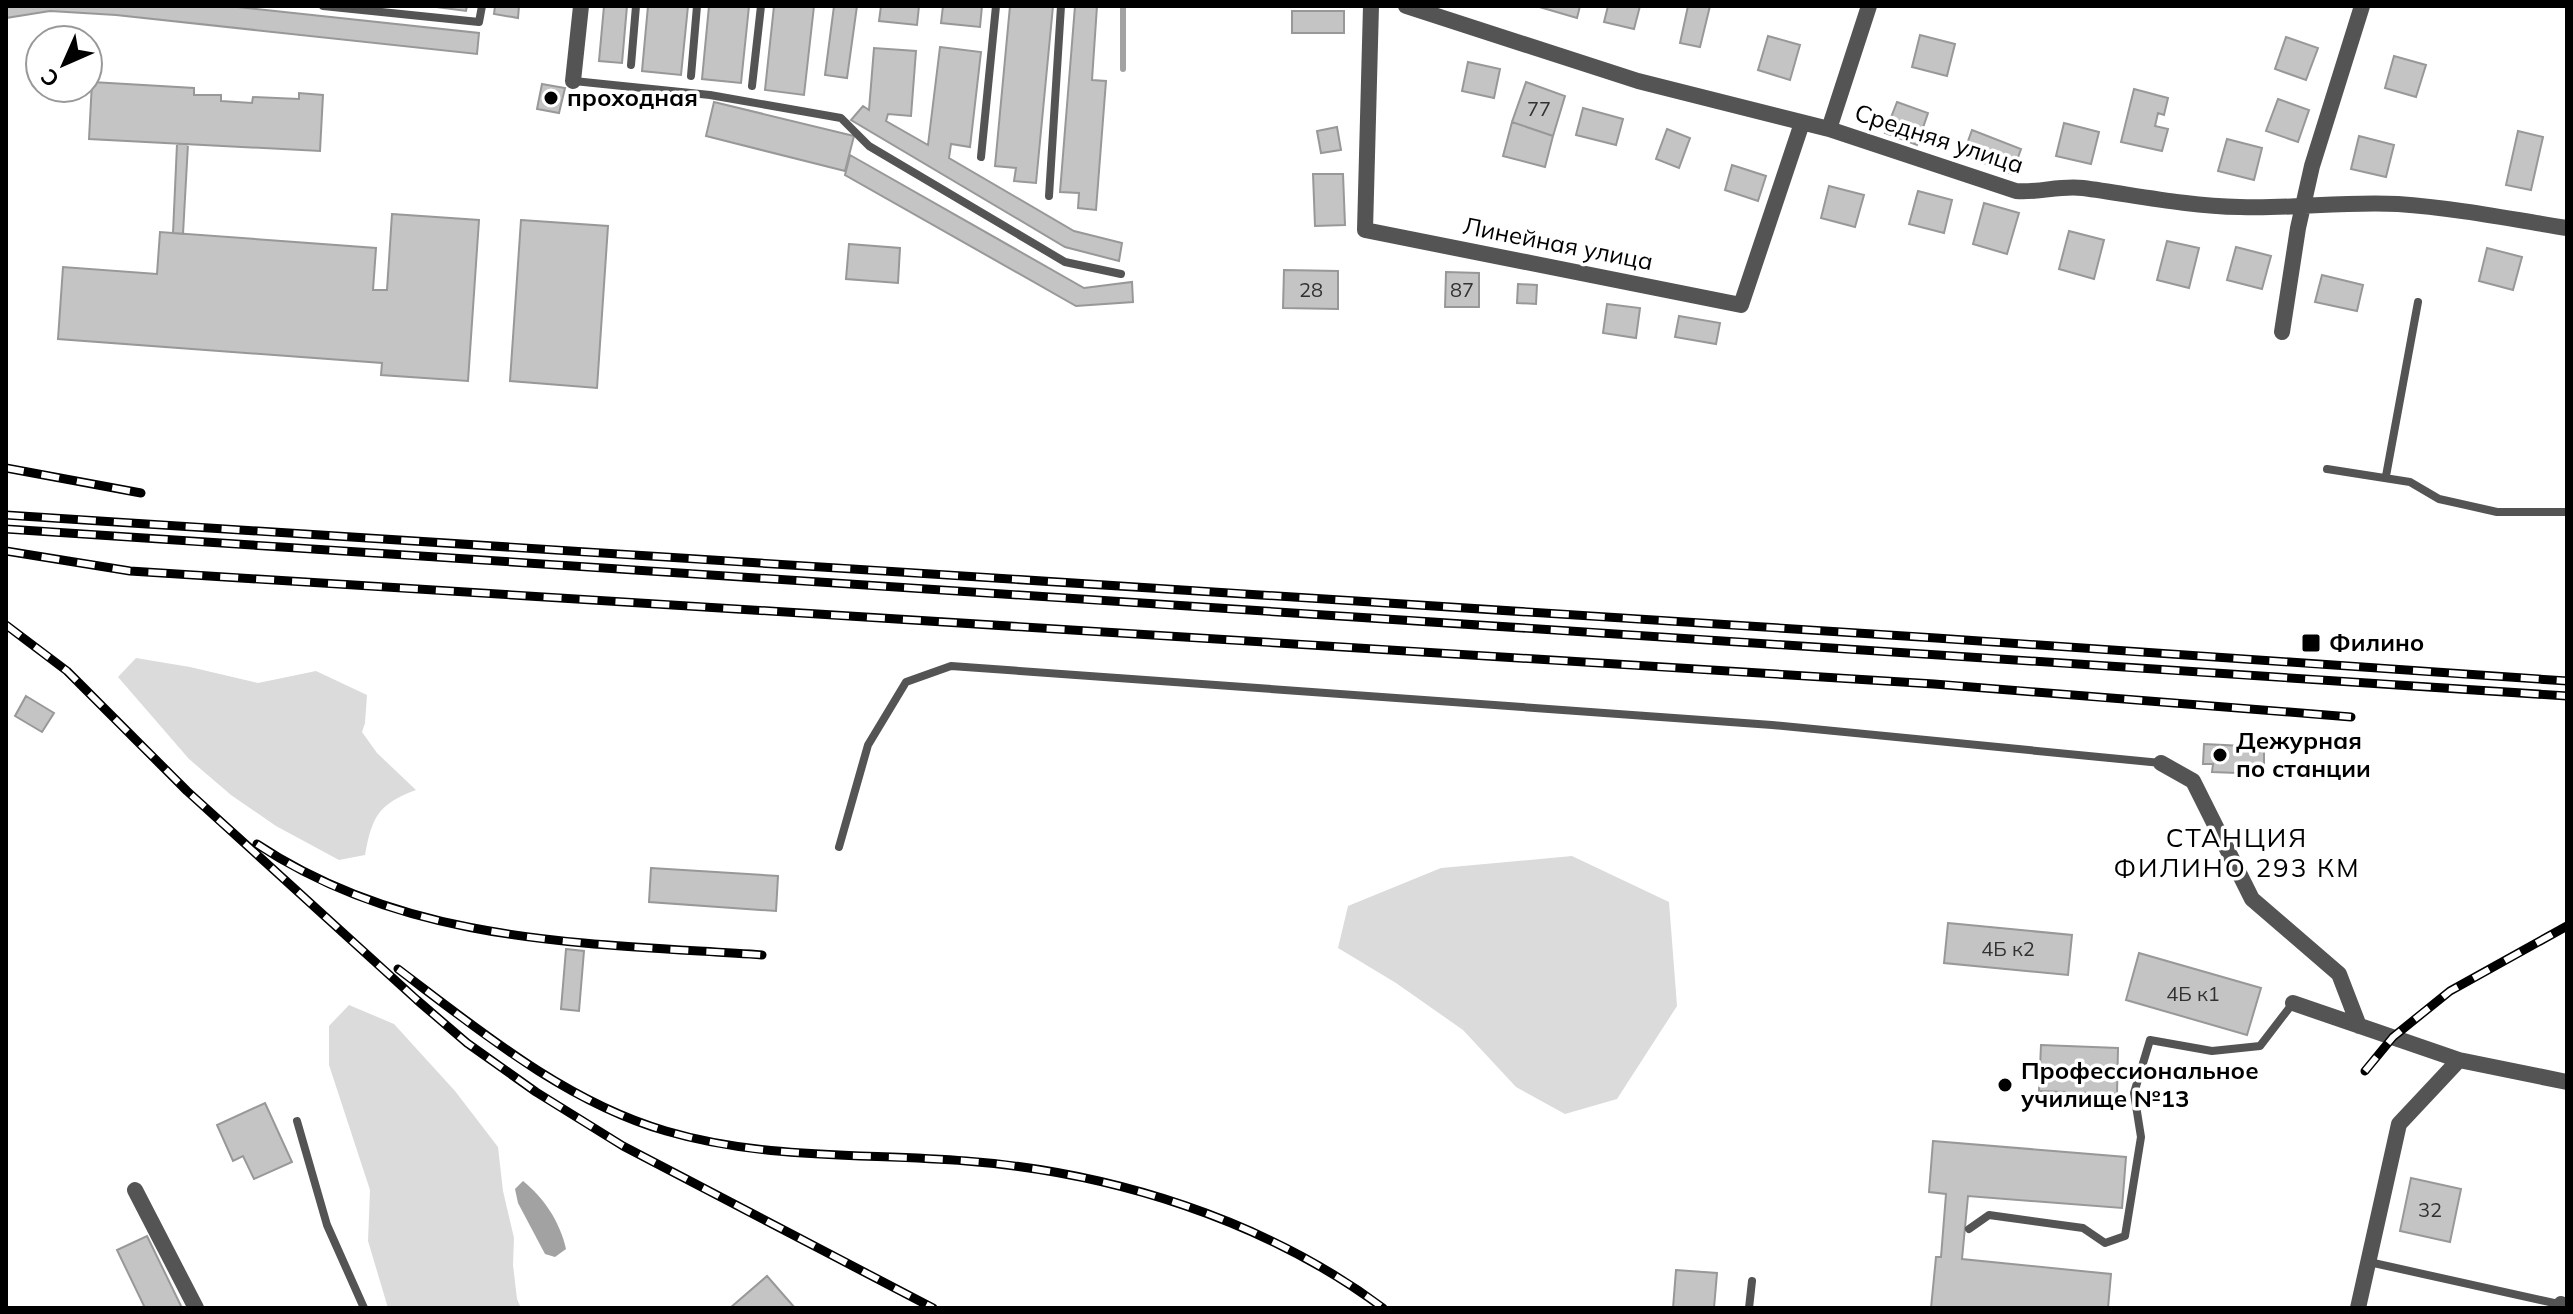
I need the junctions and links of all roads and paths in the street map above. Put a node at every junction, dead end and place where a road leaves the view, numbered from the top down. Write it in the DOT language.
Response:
graph roads {
  1 [pos="323,6"];
  2 [pos="482,6"];
  3 [pos="581,6"];
  4 [pos="636,6"];
  5 [pos="697,6"];
  6 [pos="761,6"];
  7 [pos="996,6"];
  8 [pos="1061,6"];
  9 [pos="1371,6"];
  10 [pos="1406,6"];
  11 [pos="1869,6"];
  12 [pos="2362,6"];
  13 [pos="350,8"];
  14 [pos="416,11"];
  15 [pos="631,65"];
  16 [pos="691,76"];
  17 [pos="573,81"];
  18 [pos="752,86"];
  19 [pos="1802,123"];
  20 [pos="1829,129"];
  21 [pos="981,157"];
  22 [pos="1049,196"];
  23 [pos="2303,205"];
  24 [pos="2567,228"];
  25 [pos="1121,274"];
  26 [pos="2418,302"];
  27 [pos="2282,332"];
  28 [pos="2327,469"];
  29 [pos="2386,476"];
  30 [pos="2567,512"];
  31 [pos="2161,763"];
  32 [pos="839,847"];
  33 [pos="2293,1003"];
  34 [pos="2359,1026"];
  35 [pos="2459,1060"];
  36 [pos="2567,1082"];
  37 [pos="297,1121"];
  38 [pos="135,1190"];
  39 [pos="1969,1229"];
  40 [pos="2368,1262"];
  41 [pos="1752,1281"];
  42 [pos="2563,1306"];
  43 [pos="196,1308"];
  44 [pos="364,1308"];
  45 [pos="1749,1308"];
  46 [pos="2358,1308"];
  1 -- 13 [label="lane"];
  2 -- 14 [label="lane"];
  3 -- 17 [label="street"];
  4 -- 15 [label="lane"];
  5 -- 16 [label="lane"];
  6 -- 18 [label="lane"];
  7 -- 21 [label="lane"];
  8 -- 22 [label="lane"];
  9 -- 19 [label="street, Линейная улица"];
  10 -- 19 [label="street, Средняя улица"];
  11 -- 20 [label="street"];
  12 -- 23 [label="street"];
  13 -- 14 [label="lane"];
  17 -- 25 [label="lane"];
  19 -- 20 [label="street, Средняя улица"];
  20 -- 23 [label="street, Средняя улица"];
  23 -- 24 [label="street, Средняя улица"];
  23 -- 27 [label="street"];
  26 -- 29 [label="lane"];
  28 -- 29 [label="lane"];
  29 -- 30 [label="lane"];
  31 -- 32 [label="lane"];
  31 -- 34 [label="street"];
  33 -- 34 [label="street"];
  33 -- 39 [label="lane"];
  34 -- 35 [label="street"];
  35 -- 36 [label="street"];
  35 -- 40 [label="street"];
  37 -- 44 [label="lane"];
  38 -- 43 [label="street"];
  40 -- 42 [label="lane"];
  40 -- 46 [label="street"];
  41 -- 45 [label="lane"];
}
